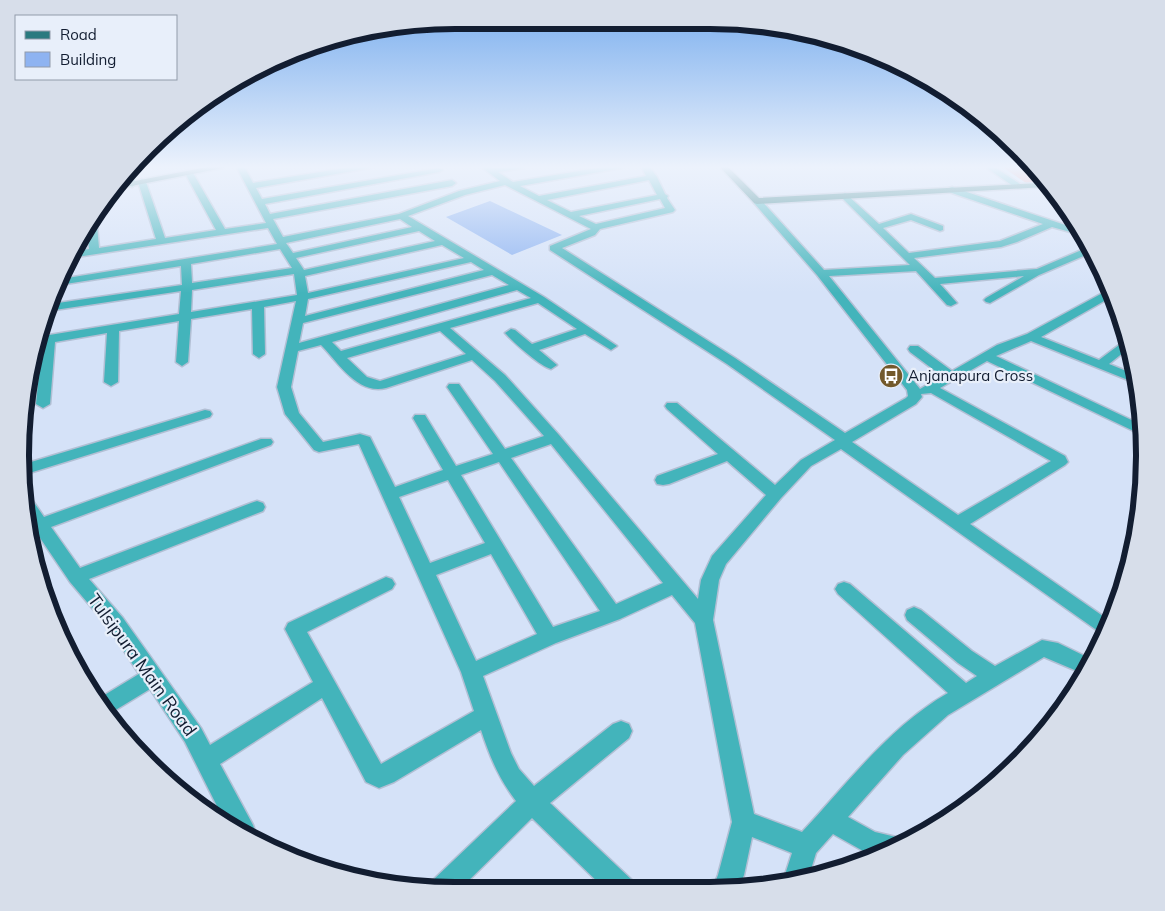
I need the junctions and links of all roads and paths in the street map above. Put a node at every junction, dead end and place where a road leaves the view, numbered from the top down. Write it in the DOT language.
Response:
graph roads {
  1 [pos="151,209"];
  2 [pos="209,209"];
  3 [pos="263,209"];
  4 [pos="330,209"];
  5 [pos="421,209"];
  6 [pos="562,209"];
  7 [pos="601,209"];
  8 [pos="670,209"];
  9 [pos="764,209"];
  10 [pos="857,209"];
  11 [pos="1008,209"];
  12 [pos="573,214"];
  13 [pos="401,216"];
  14 [pos="270,221"];
  15 [pos="1052,223"];
  16 [pos="595,227"];
  17 [pos="420,228"];
  18 [pos="876,228"];
  19 [pos="940,228"];
  20 [pos="1071,230"];
  21 [pos="92,232"];
  22 [pos="222,232"];
  23 [pos="161,241"];
  24 [pos="442,242"];
  25 [pos="282,244"];
  26 [pos="94,252"];
  27 [pos="1084,252"];
  28 [pos="80,254"];
  29 [pos="291,256"];
  30 [pos="906,256"];
  31 [pos="472,259"];
  32 [pos="186,261"];
  33 [pos="917,268"];
  34 [pos="494,271"];
  35 [pos="299,272"];
  36 [pos="1039,272"];
  37 [pos="821,273"];
  38 [pos="66,281"];
  39 [pos="932,281"];
  40 [pos="187,286"];
  41 [pos="519,286"];
  42 [pos="1105,295"];
  43 [pos="303,297"];
  44 [pos="540,299"];
  45 [pos="990,300"];
  46 [pos="952,303"];
  47 [pos="258,304"];
  48 [pos="55,307"];
  49 [pos="185,316"];
  50 [pos="298,321"];
  51 [pos="113,328"];
  52 [pos="442,328"];
  53 [pos="586,330"];
  54 [pos="512,333"];
  55 [pos="1031,337"];
  56 [pos="45,340"];
  57 [pos="324,341"];
  58 [pos="612,346"];
  59 [pos="1123,347"];
  60 [pos="42,349"];
  61 [pos="292,349"];
  62 [pos="529,349"];
  63 [pos="914,349"];
  64 [pos="259,354"];
  65 [pos="339,356"];
  66 [pos="473,356"];
  67 [pos="989,357"];
  68 [pos="182,362"];
  69 [pos="551,365"];
  70 [pos="1100,365"];
  71 [pos="1129,377"];
  72 [pos="952,378"];
  73 [pos="112,382"];
  74 [pos="454,387"];
  75 [pos="931,388"];
  76 [pos="915,397"];
  77 [pos="43,404"];
  78 [pos="672,406"];
  79 [pos="205,414"];
  80 [pos="420,418"];
  81 [pos="1135,428"];
  82 [pos="554,438"];
  83 [pos="844,441"];
  84 [pos="266,442"];
  85 [pos="503,454"];
  86 [pos="729,455"];
  87 [pos="29,468"];
  88 [pos="453,472"];
  89 [pos="663,480"];
  90 [pos="390,494"];
  91 [pos="775,494"];
  92 [pos="257,507"];
  93 [pos="33,517"];
  94 [pos="958,524"];
  95 [pos="496,546"];
  96 [pos="426,572"];
  97 [pos="76,577"];
  98 [pos="386,584"];
  99 [pos="676,585"];
  100 [pos="844,589"];
  101 [pos="613,614"];
  102 [pos="914,615"];
  103 [pos="704,620"];
  104 [pos="1101,625"];
  105 [pos="548,636"];
  106 [pos="1082,664"];
  107 [pos="471,672"];
  108 [pos="153,676"];
  109 [pos="994,676"];
  110 [pos="325,685"];
  111 [pos="964,694"];
  112 [pos="108,703"];
  113 [pos="486,716"];
  114 [pos="621,731"];
  115 [pos="206,760"];
  116 [pos="532,802"];
  117 [pos="830,819"];
  118 [pos="744,822"];
  119 [pos="238,823"];
  120 [pos="883,845"];
  121 [pos="806,846"];
  122 [pos="797,873"];
  123 [pos="728,881"];
  124 [pos="450,882"];
  125 [pos="616,882"];
  1 -- 23 [label="street"];
  2 -- 22 [label="street"];
  3 -- 14 [label="street"];
  4 -- 14 [label="street"];
  5 -- 13 [label="street"];
  6 -- 12 [label="street"];
  7 -- 12 [label="street"];
  8 -- 16 [label="street"];
  9 -- 37 [label="street"];
  10 -- 18 [label="street"];
  11 -- 15 [label="street"];
  12 -- 16 [label="street"];
  13 -- 17 [label="street"];
  13 -- 25 [label="street"];
  14 -- 22 [label="street"];
  14 -- 25 [label="street"];
  15 -- 20 [label="street"];
  15 -- 30 [label="street"];
  16 -- 83 [label="street"];
  17 -- 24 [label="street"];
  17 -- 29 [label="street"];
  18 -- 19 [label="street"];
  18 -- 30 [label="street"];
  21 -- 26 [label="street"];
  22 -- 23 [label="street"];
  23 -- 26 [label="street"];
  24 -- 31 [label="street"];
  24 -- 35 [label="street"];
  25 -- 29 [label="street"];
  25 -- 32 [label="street"];
  26 -- 28 [label="street"];
  27 -- 36 [label="street"];
  29 -- 35 [label="street"];
  30 -- 33 [label="street"];
  31 -- 34 [label="street"];
  31 -- 43 [label="street"];
  32 -- 38 [label="street"];
  32 -- 40 [label="street"];
  33 -- 37 [label="street"];
  33 -- 39 [label="street"];
  34 -- 41 [label="street"];
  34 -- 50 [label="street"];
  35 -- 40 [label="street"];
  35 -- 43 [label="street"];
  36 -- 39 [label="street"];
  36 -- 45 [label="street"];
  37 -- 76 [label="street"];
  39 -- 46 [label="street"];
  40 -- 48 [label="street"];
  40 -- 49 [label="street"];
  41 -- 44 [label="street"];
  41 -- 57 [label="street"];
  42 -- 55 [label="street"];
  43 -- 47 [label="street"];
  43 -- 50 [label="street"];
  44 -- 52 [label="street"];
  44 -- 53 [label="street"];
  47 -- 49 [label="street"];
  47 -- 64 [label="street"];
  49 -- 51 [label="street"];
  49 -- 68 [label="street"];
  50 -- 61 [label="street"];
  51 -- 56 [label="street"];
  51 -- 73 [label="street"];
  52 -- 65 [label="street"];
  52 -- 66 [label="street"];
  53 -- 58 [label="street"];
  53 -- 62 [label="street"];
  54 -- 62 [label="street"];
  55 -- 67 [label="street"];
  55 -- 70 [label="street"];
  57 -- 61 [label="street"];
  57 -- 65 [label="street"];
  59 -- 70 [label="street"];
  60 -- 77 [label="street"];
  61 -- 90 [label="street"];
  62 -- 69 [label="street"];
  63 -- 72 [label="street"];
  65 -- 66 [label="street"];
  66 -- 82 [label="street"];
  67 -- 72 [label="street"];
  67 -- 81 [label="street"];
  70 -- 71 [label="street"];
  72 -- 75 [label="street"];
  74 -- 85 [label="street"];
  75 -- 76 [label="street"];
  75 -- 94 [label="street"];
  76 -- 83 [label="street"];
  78 -- 86 [label="street"];
  79 -- 87 [label="street"];
  80 -- 88 [label="street"];
  82 -- 85 [label="street"];
  82 -- 99 [label="street"];
  83 -- 91 [label="street"];
  83 -- 94 [label="street"];
  84 -- 93 [label="street"];
  85 -- 88 [label="street"];
  85 -- 101 [label="street"];
  86 -- 89 [label="street"];
  86 -- 91 [label="street"];
  88 -- 90 [label="street"];
  88 -- 95 [label="street"];
  90 -- 96 [label="street"];
  91 -- 103 [label="street"];
  92 -- 97 [label="street"];
  93 -- 97 [label="street, Tulsipura Main Road"];
  94 -- 104 [label="street"];
  95 -- 96 [label="street"];
  95 -- 105 [label="street"];
  96 -- 107 [label="street"];
  97 -- 108 [label="street, Tulsipura Main Road"];
  98 -- 110 [label="street"];
  99 -- 101 [label="street"];
  99 -- 103 [label="street"];
  100 -- 111 [label="street"];
  101 -- 105 [label="street"];
  102 -- 109 [label="street"];
  103 -- 118 [label="street"];
  105 -- 107 [label="street"];
  106 -- 109 [label="street"];
  107 -- 113 [label="street"];
  108 -- 112 [label="street"];
  108 -- 115 [label="street, Tulsipura Main Road"];
  109 -- 111 [label="street"];
  110 -- 113 [label="street"];
  110 -- 115 [label="street"];
  111 -- 117 [label="street"];
  113 -- 116 [label="street"];
  114 -- 116 [label="street"];
  115 -- 119 [label="street, Tulsipura Main Road"];
  116 -- 124 [label="street"];
  116 -- 125 [label="street"];
  117 -- 120 [label="street"];
  117 -- 121 [label="street"];
  118 -- 121 [label="street"];
  118 -- 123 [label="street"];
  121 -- 122 [label="street"];
}
